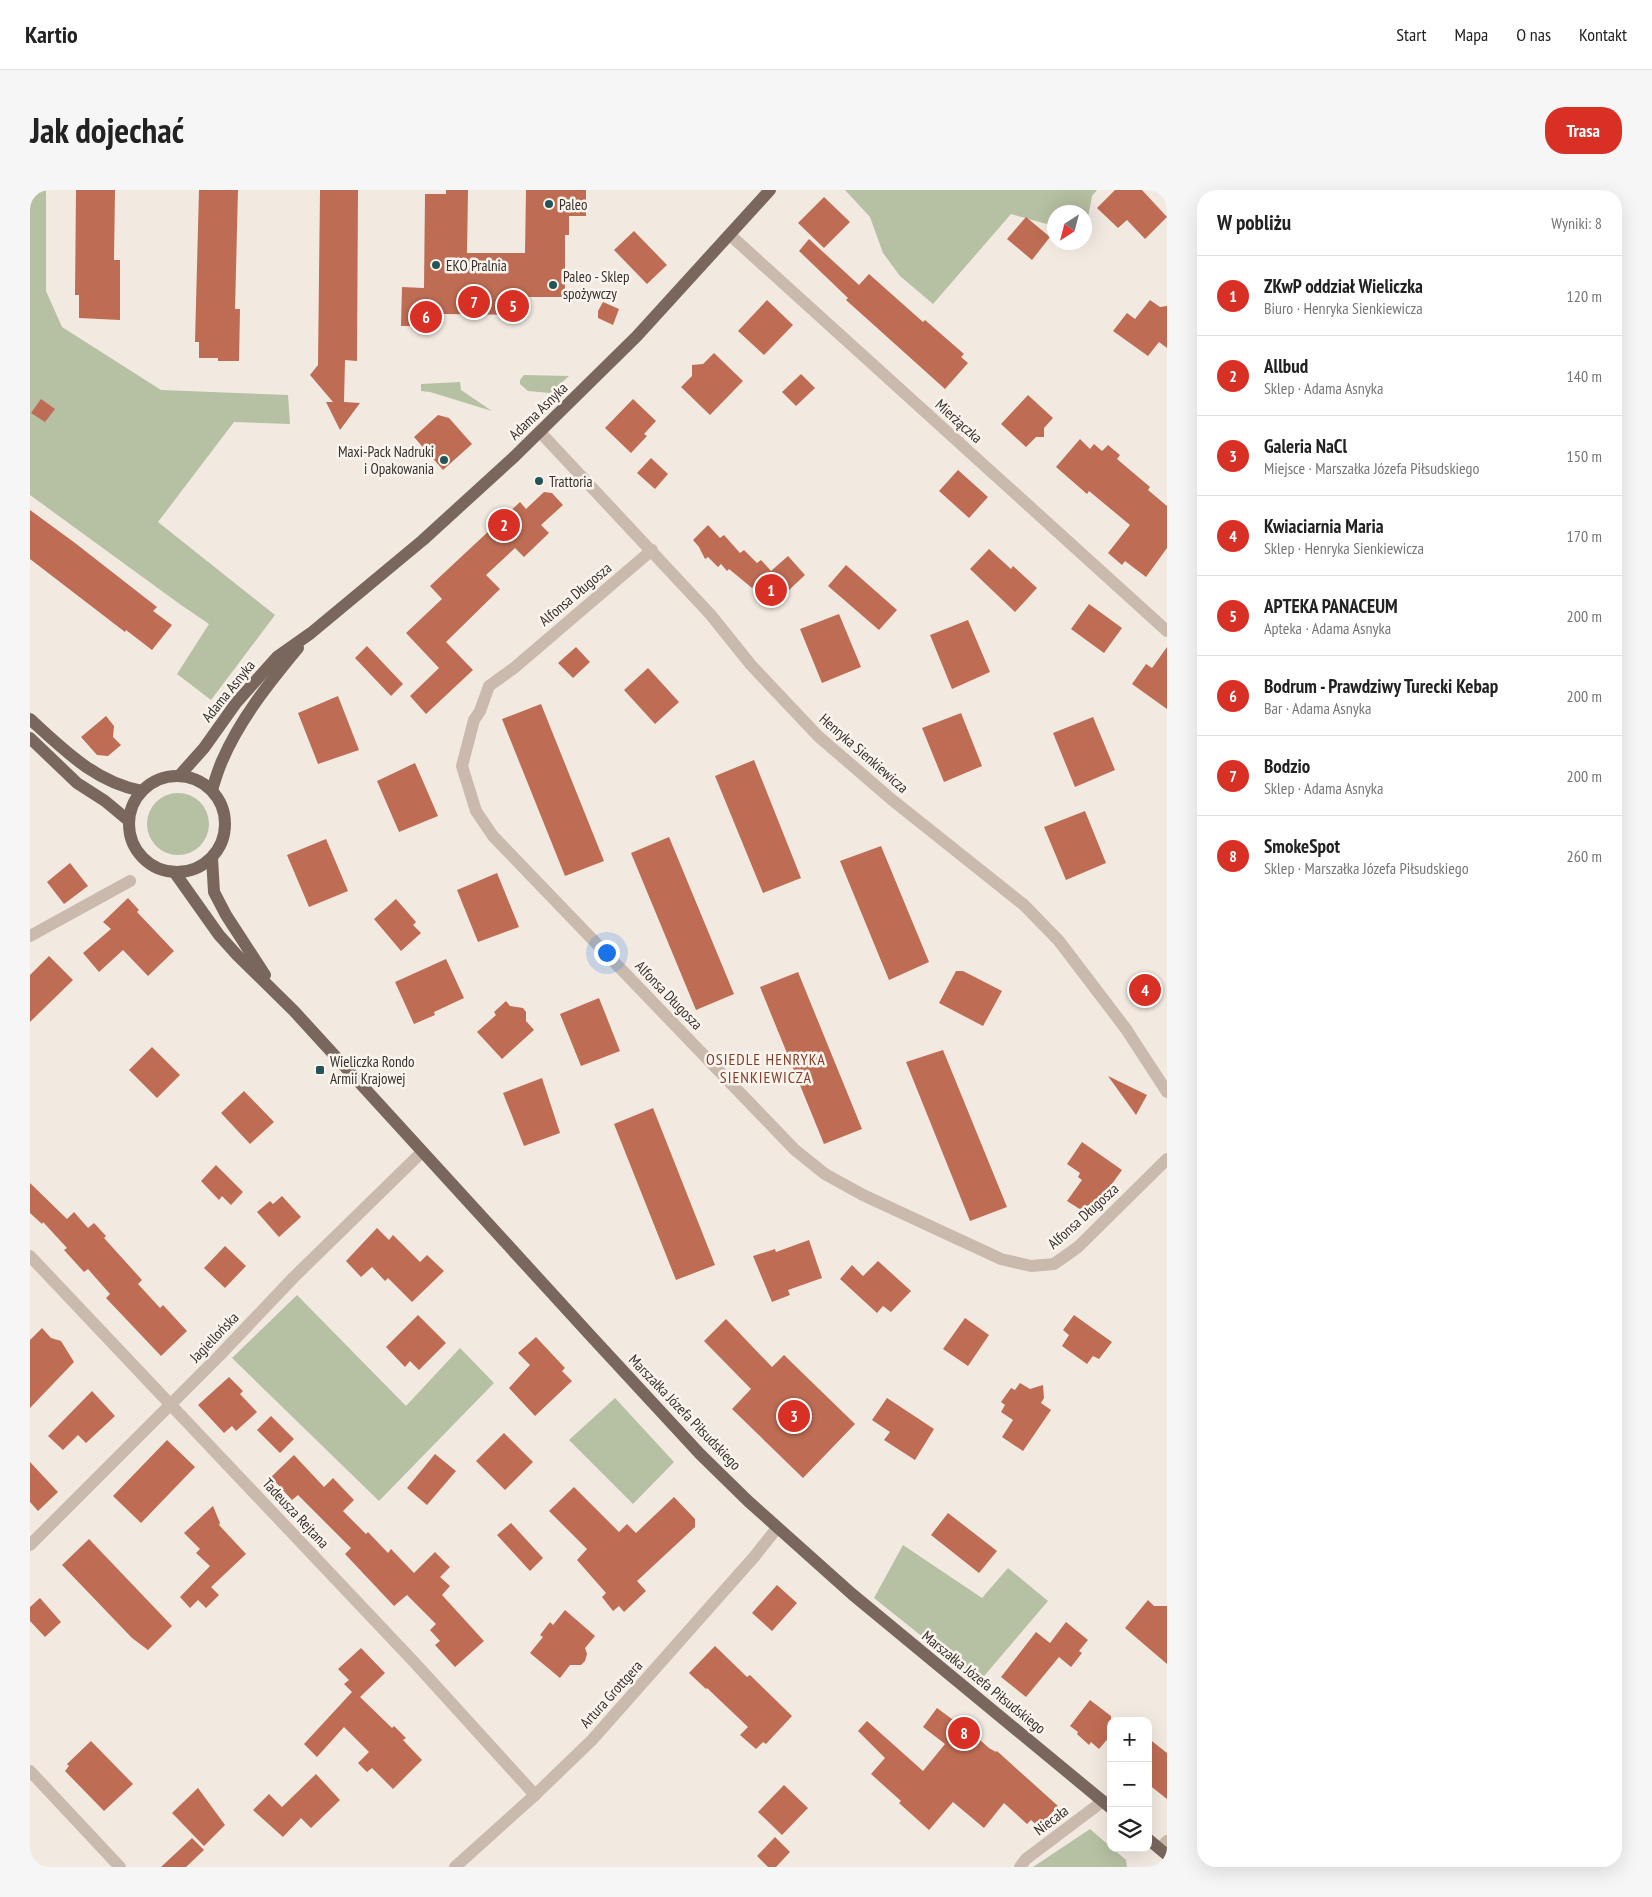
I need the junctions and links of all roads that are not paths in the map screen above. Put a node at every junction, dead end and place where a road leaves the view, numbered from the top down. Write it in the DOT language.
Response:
graph roads {
  1 [pos="770,190"];
  2 [pos="730,235"];
  3 [pos="540,432"];
  4 [pos="652,550"];
  5 [pos="1167,630"];
  6 [pos="309,634"];
  7 [pos="30,719"];
  8 [pos="30,738"];
  9 [pos="179,776"];
  10 [pos="212,790"];
  11 [pos="142,791"];
  12 [pos="129,821"];
  13 [pos="212,858"];
  14 [pos="175,873"];
  15 [pos="130,881"];
  16 [pos="30,936"];
  17 [pos="279,996"];
  18 [pos="1167,1092"];
  19 [pos="422,1152"];
  20 [pos="1167,1159"];
  21 [pos="30,1256"];
  22 [pos="170,1403"];
  23 [pos="777,1528"];
  24 [pos="30,1545"];
  25 [pos="30,1771"];
  26 [pos="535,1795"];
  27 [pos="1107,1804"];
  28 [pos="1152,1841"];
  29 [pos="1165,1848"];
  30 [pos="120,1867"];
  31 [pos="455,1867"];
  32 [pos="1020,1867"];
  1 -- 2 [label="main road, Adama Asnyka"];
  2 -- 3 [label="main road, Adama Asnyka"];
  2 -- 5 [label="street, Mierżączka"];
  3 -- 4 [label="street, Henryka Sienkiewicza"];
  3 -- 6 [label="main road, Adama Asnyka"];
  4 -- 18 [label="street, Henryka Sienkiewicza"];
  4 -- 20 [label="street, Alfonsa Długosza"];
  6 -- 9 [label="main road, Adama Asnyka"];
  6 -- 10 [label="main road, Adama Asnyka"];
  7 -- 11 [label="main road"];
  8 -- 12 [label="main road"];
  9 -- 10 [label="main road"];
  9 -- 11 [label="main road"];
  10 -- 13 [label="main road"];
  11 -- 12 [label="main road"];
  12 -- 14 [label="main road"];
  13 -- 14 [label="main road"];
  13 -- 17 [label="main road, Marszałka Józefa Piłsudskiego"];
  14 -- 17 [label="main road, Marszałka Józefa Piłsudskiego"];
  15 -- 16 [label="street"];
  17 -- 19 [label="main road, Marszałka Józefa Piłsudskiego"];
  19 -- 22 [label="street, Jagiellońska"];
  19 -- 23 [label="main road, Marszałka Józefa Piłsudskiego"];
  21 -- 22 [label="street, Tadeusza Rejtana"];
  22 -- 24 [label="street, Jagiellońska"];
  22 -- 26 [label="street, Tadeusza Rejtana"];
  23 -- 26 [label="street, Artura Grottgera"];
  23 -- 27 [label="main road, Marszałka Józefa Piłsudskiego"];
  25 -- 30 [label="street"];
  26 -- 31 [label="street, Artura Grottgera"];
  27 -- 32 [label="street, Niecała"];
  28 -- 29 [label="main road"];
}
